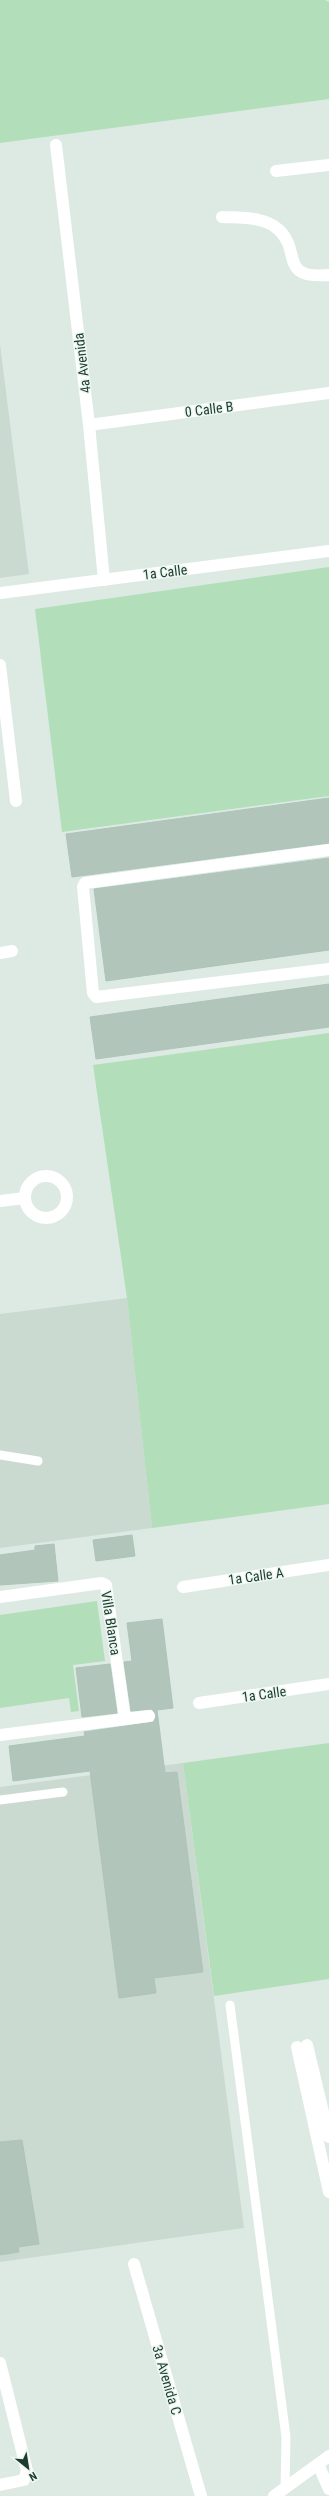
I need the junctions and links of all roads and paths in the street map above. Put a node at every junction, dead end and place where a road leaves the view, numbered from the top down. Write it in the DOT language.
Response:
graph roads {
  1 [pos="56,145"];
  2 [pos="329,165"];
  3 [pos="276,171"];
  4 [pos="222,217"];
  5 [pos="329,275"];
  6 [pos="329,393"];
  7 [pos="89,424"];
  8 [pos="329,551"];
  9 [pos="104,580"];
  10 [pos="0,593"];
  11 [pos="0,665"];
  12 [pos="16,801"];
  13 [pos="329,850"];
  14 [pos="329,970"];
  15 [pos="25,1198"];
  16 [pos="0,1201"];
  17 [pos="0,1455"];
  18 [pos="38,1461"];
  19 [pos="329,1565"];
  20 [pos="183,1587"];
  21 [pos="0,1597"];
  22 [pos="329,1684"];
  23 [pos="199,1703"];
  24 [pos="149,1716"];
  25 [pos="125,1719"];
  26 [pos="0,1735"];
  27 [pos="63,1792"];
  28 [pos="0,1800"];
  29 [pos="230,2005"];
  30 [pos="329,2137"];
  31 [pos="329,2192"];
  32 [pos="134,2264"];
  33 [pos="0,2363"];
  34 [pos="329,2456"];
  35 [pos="318,2464"];
  36 [pos="0,2485"];
  37 [pos="285,2487"];
  38 [pos="329,2489"];
  39 [pos="201,2496"];
  40 [pos="274,2496"];
  1 -- 7 [label="street, 4a Avenida"];
  2 -- 3 [label="street"];
  4 -- 5 [label="street"];
  6 -- 7 [label="street, 0 Calle B"];
  7 -- 9 [label="street, 4a Avenida"];
  8 -- 9 [label="street, 1a Calle"];
  9 -- 10 [label="street, 1a Calle"];
  11 -- 12 [label="street"];
  13 -- 14 [label="street"];
  15 -- 16 [label="street"];
  17 -- 18 [label="lane"];
  19 -- 20 [label="street, 1a Calle A"];
  21 -- 25 [label="street, Villa Blanca"];
  22 -- 23 [label="street, 1a Calle"];
  24 -- 25 [label="street"];
  25 -- 26 [label="street"];
  27 -- 28 [label="lane"];
  29 -- 37 [label="lane"];
  30 -- 31 [label="street"];
  32 -- 39 [label="street, 3a Avenida C"];
  33 -- 36 [label="street"];
  34 -- 35 [label="street"];
  35 -- 37 [label="street"];
  35 -- 38 [label="street"];
  37 -- 40 [label="street"];
}
